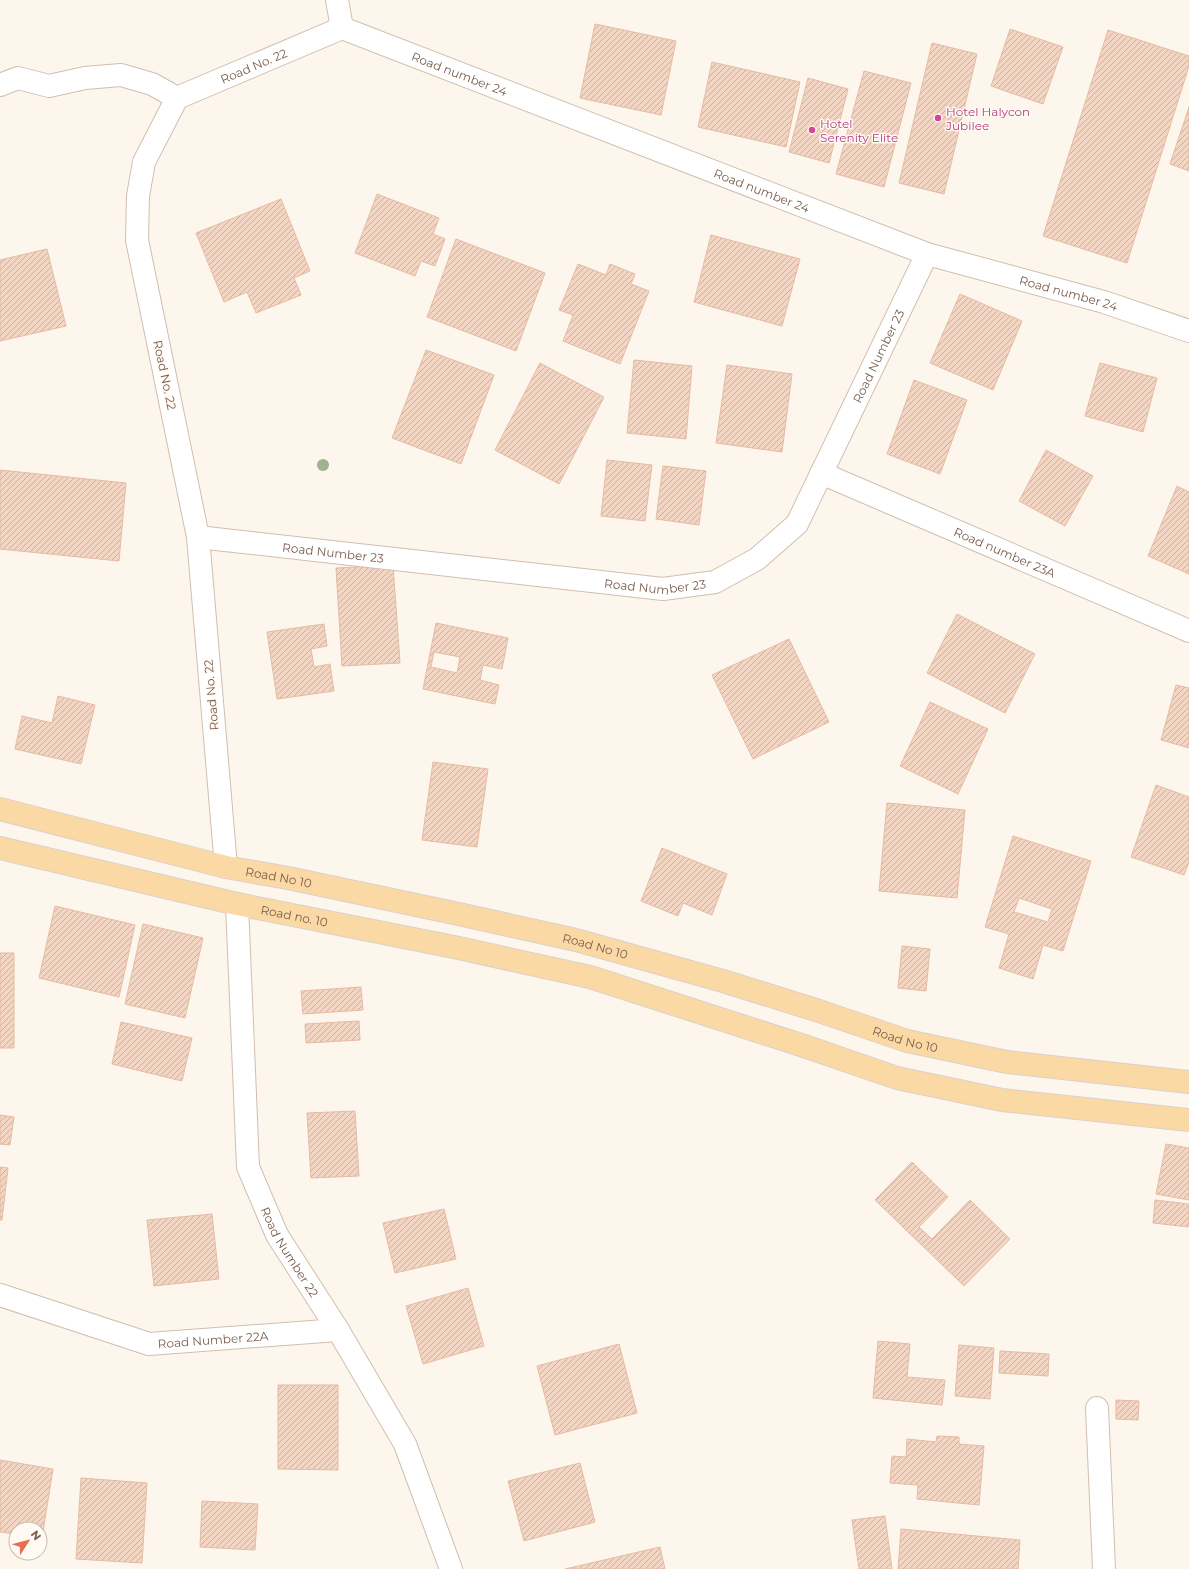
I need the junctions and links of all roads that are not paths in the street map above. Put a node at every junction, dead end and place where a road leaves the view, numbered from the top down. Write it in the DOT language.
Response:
graph roads {
  1 [pos="337,0"];
  2 [pos="342,28"];
  3 [pos="0,85"];
  4 [pos="177,98"];
  5 [pos="927,254"];
  6 [pos="1189,331"];
  7 [pos="821,473"];
  8 [pos="198,538"];
  9 [pos="1189,631"];
  10 [pos="0,809"];
  11 [pos="0,848"];
  12 [pos="226,867"];
  13 [pos="237,904"];
  14 [pos="1189,1082"];
  15 [pos="1189,1120"];
  16 [pos="0,1295"];
  17 [pos="338,1330"];
  18 [pos="1097,1408"];
  19 [pos="451,1569"];
  20 [pos="1104,1569"];
  1 -- 2 [label="street"];
  2 -- 4 [label="street, Road No. 22"];
  2 -- 5 [label="street, Road number 24"];
  3 -- 4 [label="street"];
  4 -- 8 [label="street, Road No. 22"];
  5 -- 6 [label="street, Road number 24"];
  5 -- 7 [label="street, Road Number 23"];
  7 -- 8 [label="street, Road Number 23"];
  7 -- 9 [label="street, Road number 23A"];
  8 -- 12 [label="street, Road No. 22"];
  10 -- 12 [label="main road, Road No 10"];
  11 -- 13 [label="main road, Road no. 10"];
  12 -- 14 [label="main road, Road No 10"];
  13 -- 15 [label="main road, Road no. 10"];
  13 -- 17 [label="street, Road Number 22"];
  16 -- 17 [label="street, Road Number 22A"];
  17 -- 19 [label="street, Road Number 22"];
  18 -- 20 [label="street"];
}
